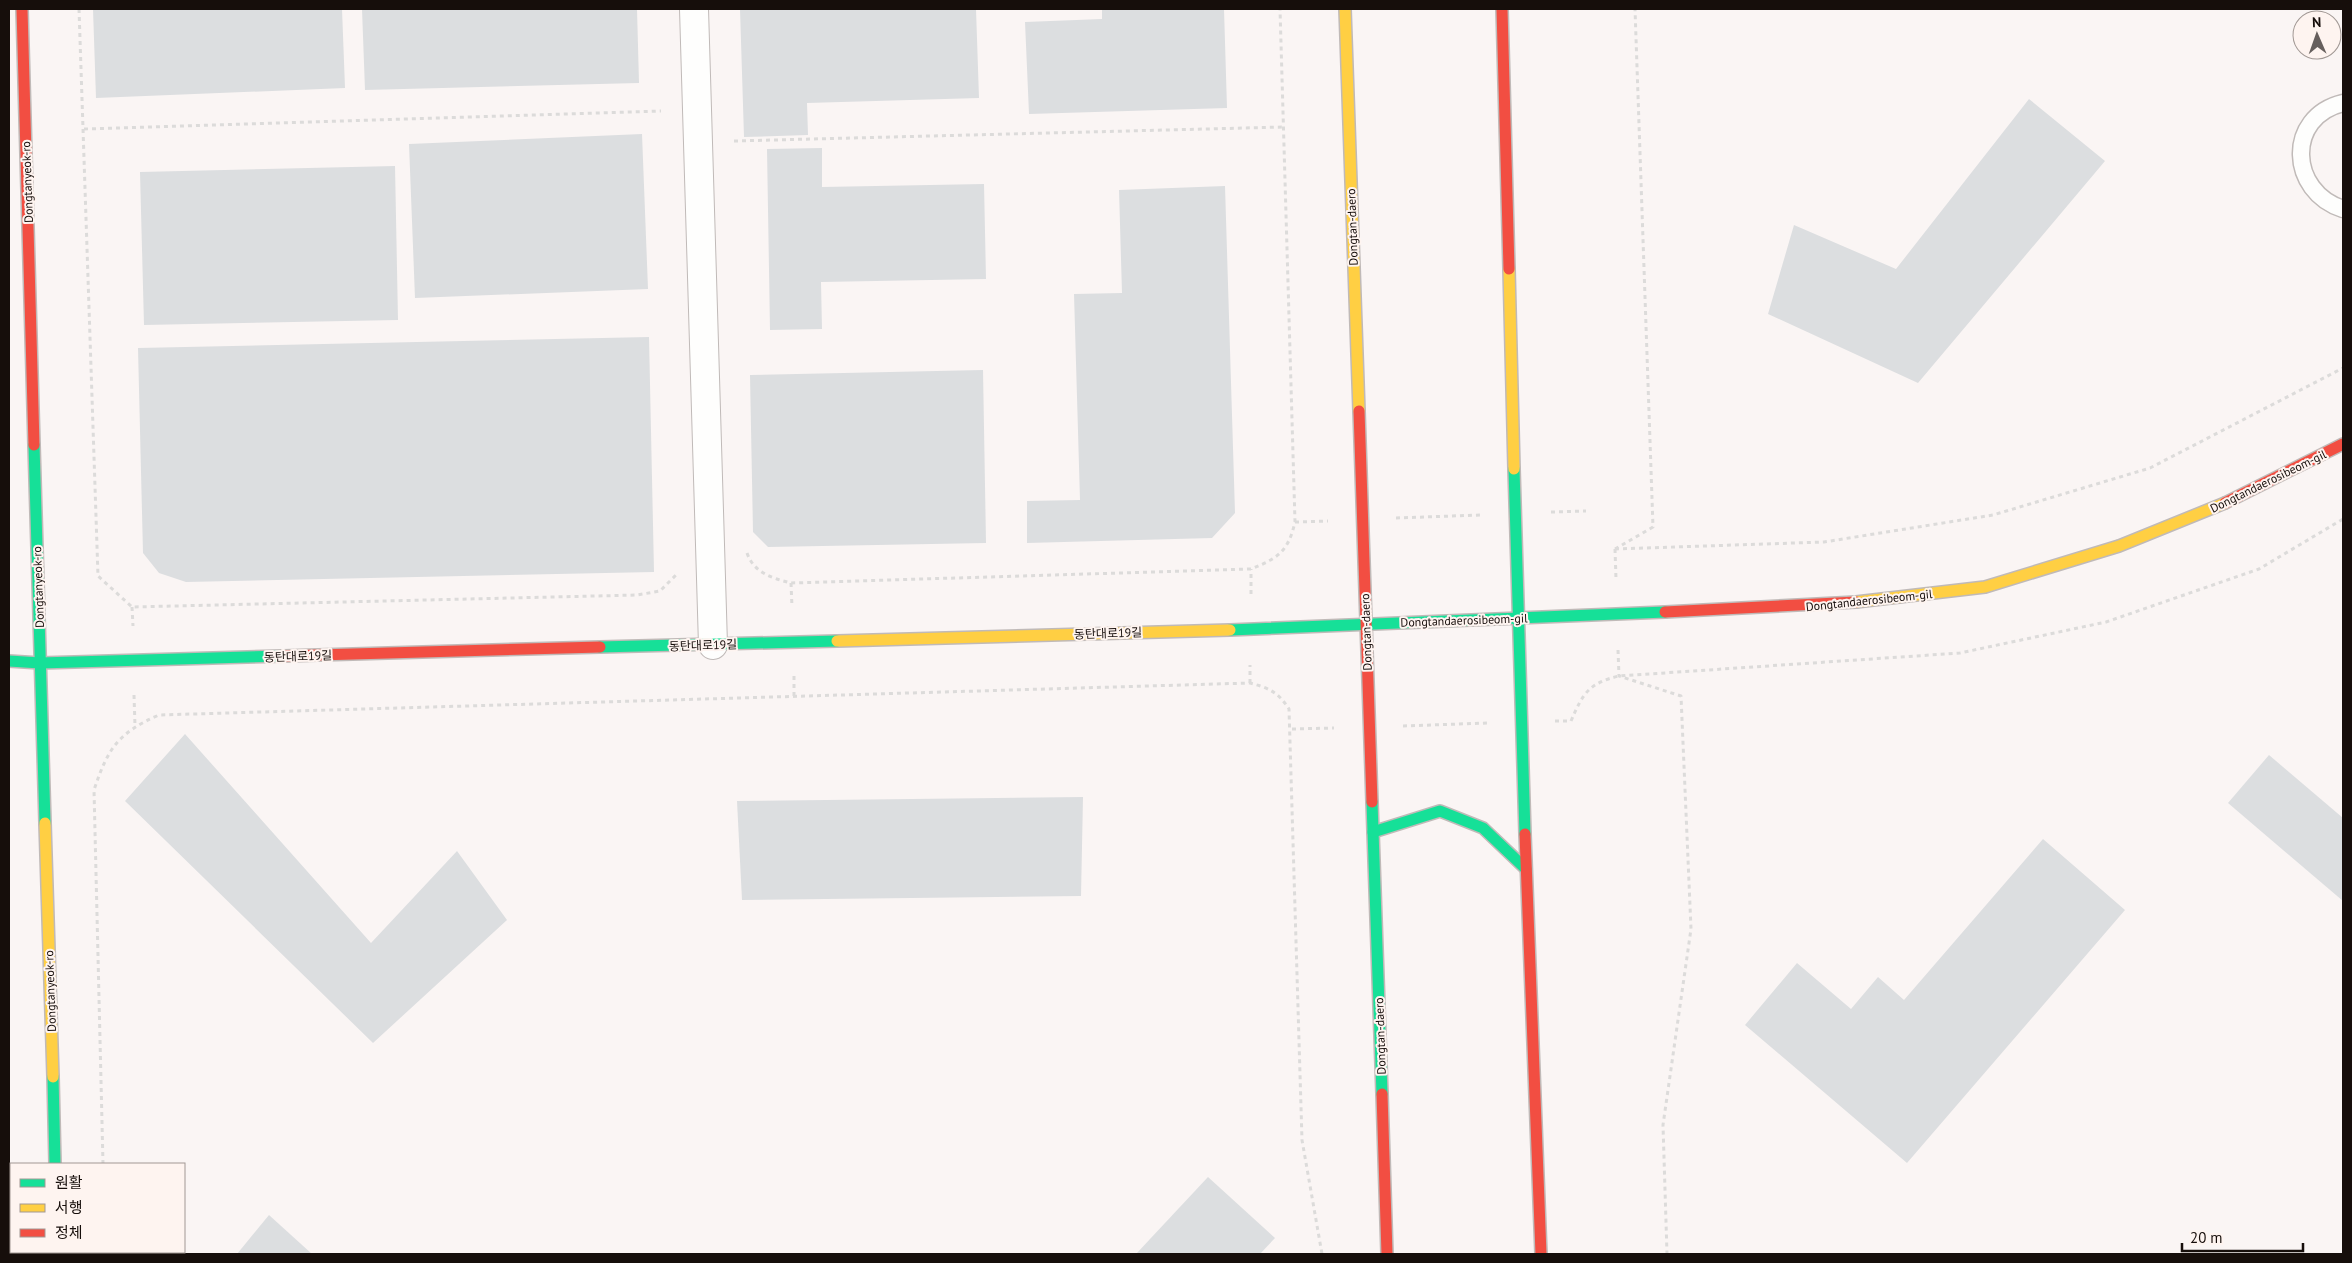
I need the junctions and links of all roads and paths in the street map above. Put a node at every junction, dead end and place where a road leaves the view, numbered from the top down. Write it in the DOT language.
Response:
graph roads {
  1 [pos="22,9"];
  2 [pos="80,9"];
  3 [pos="694,9"];
  4 [pos="1280,9"];
  5 [pos="1345,9"];
  6 [pos="1502,9"];
  7 [pos="1635,9"];
  8 [pos="2343,103"];
  9 [pos="666,111"];
  10 [pos="1284,127"];
  11 [pos="84,129"];
  12 [pos="730,132"];
  13 [pos="2343,209"];
  14 [pos="2343,368"];
  15 [pos="2343,444"];
  16 [pos="1586,511"];
  17 [pos="1516,514"];
  18 [pos="2343,519"];
  19 [pos="1362,520"];
  20 [pos="1295,522"];
  21 [pos="745,549"];
  22 [pos="676,575"];
  23 [pos="1518,618"];
  24 [pos="1366,624"];
  25 [pos="713,645"];
  26 [pos="9,661"];
  27 [pos="40,663"];
  28 [pos="17,674"];
  29 [pos="1619,676"];
  30 [pos="1521,722"];
  31 [pos="1369,727"];
  32 [pos="1292,729"];
  33 [pos="1373,832"];
  34 [pos="1526,869"];
  35 [pos="55,1163"];
  36 [pos="103,1163"];
  37 [pos="1322,1254"];
  38 [pos="1387,1254"];
  39 [pos="1541,1254"];
  40 [pos="1667,1254"];
  1 -- 27 [label="street, Dongtanyeok-ro"];
  2 -- 11 [label="path"];
  3 -- 25 [label="street"];
  4 -- 10 [label="path"];
  5 -- 19 [label="street, Dongtan-daero"];
  6 -- 17 [label="street"];
  7 -- 14 [label="path"];
  8 -- 13 [label="lane"];
  9 -- 11 [label="path"];
  10 -- 12 [label="path"];
  10 -- 20 [label="path"];
  11 -- 22 [label="path"];
  15 -- 23 [label="street, Dongtandaerosibeom-gil"];
  16 -- 17 [label="path"];
  17 -- 19 [label="path"];
  17 -- 23 [label="street"];
  18 -- 29 [label="path"];
  19 -- 20 [label="path"];
  19 -- 24 [label="street, Dongtan-daero"];
  20 -- 21 [label="path"];
  23 -- 24 [label="street, Dongtandaerosibeom-gil"];
  23 -- 30 [label="street"];
  24 -- 25 [label="street, 동탄대로19길"];
  24 -- 31 [label="street, Dongtan-daero"];
  25 -- 27 [label="street, 동탄대로19길"];
  26 -- 27 [label="street, 동탄대로19길"];
  27 -- 28 [label="street"];
  27 -- 35 [label="street, Dongtanyeok-ro"];
  29 -- 30 [label="path"];
  29 -- 40 [label="path"];
  30 -- 31 [label="path"];
  30 -- 34 [label="street"];
  31 -- 32 [label="path"];
  31 -- 33 [label="street, Dongtan-daero"];
  32 -- 36 [label="path"];
  32 -- 37 [label="path"];
  33 -- 34 [label="street"];
  33 -- 38 [label="street, Dongtan-daero"];
  34 -- 39 [label="street"];
}
